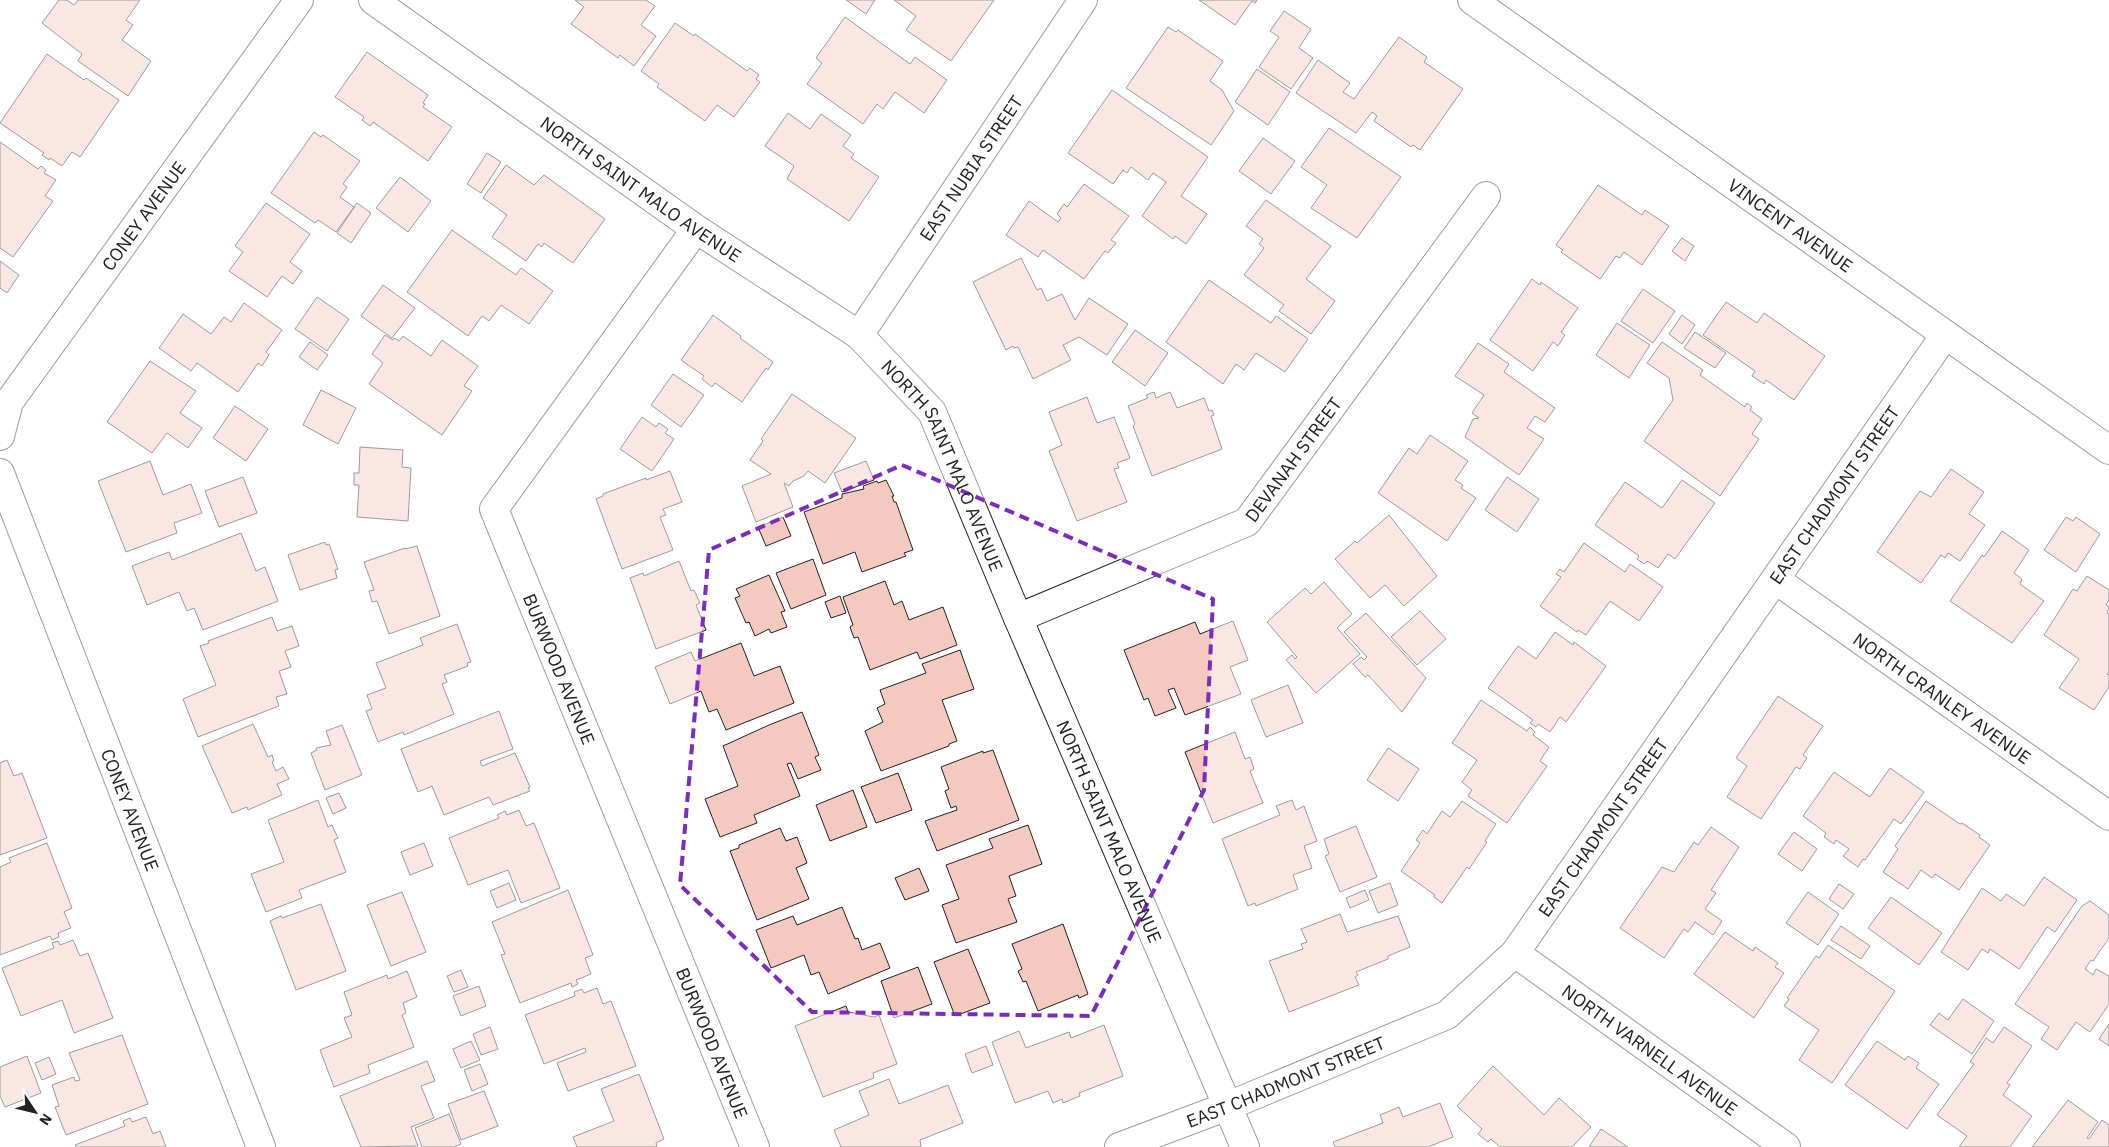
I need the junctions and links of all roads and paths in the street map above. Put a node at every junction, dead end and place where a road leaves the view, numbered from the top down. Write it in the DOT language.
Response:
graph roads {
  1 [pos="299,0"];
  2 [pos="373,0"];
  3 [pos="1083,0"];
  4 [pos="1472,0"];
  5 [pos="1486,196"];
  6 [pos="696,229"];
  7 [pos="859,335"];
  8 [pos="1945,336"];
  9 [pos="0,436"];
  10 [pos="2109,450"];
  11 [pos="0,473"];
  12 [pos="1776,580"];
  13 [pos="1018,618"];
  14 [pos="2109,816"];
  15 [pos="1515,953"];
  16 [pos="1228,1106"];
  17 [pos="261,1147"];
  18 [pos="755,1147"];
  19 [pos="1119,1147"];
  20 [pos="1245,1147"];
  21 [pos="1786,1147"];
  1 -- 9 [label="street, CONEY AVENUE"];
  2 -- 6 [label="street, NORTH SAINT MALO AVENUE"];
  3 -- 7 [label="street, EAST NUBIA STREET"];
  4 -- 8 [label="street, VINCENT AVENUE"];
  5 -- 13 [label="street, DEVANAH STREET"];
  6 -- 7 [label="street, NORTH SAINT MALO AVENUE"];
  6 -- 18 [label="street, BURWOOD AVENUE"];
  7 -- 13 [label="street, NORTH SAINT MALO AVENUE"];
  8 -- 10 [label="street, VINCENT AVENUE"];
  8 -- 12 [label="street, EAST CHADMONT STREET"];
  11 -- 17 [label="street, CONEY AVENUE"];
  12 -- 14 [label="street, NORTH CRANLEY AVENUE"];
  12 -- 15 [label="street, EAST CHADMONT STREET"];
  13 -- 16 [label="street, NORTH SAINT MALO AVENUE"];
  15 -- 16 [label="street, EAST CHADMONT STREET"];
  15 -- 21 [label="street, NORTH VARNELL AVENUE"];
  16 -- 19 [label="street, EAST CHADMONT STREET"];
  16 -- 20 [label="street, NORTH SAINT MALO AVENUE"];
}
